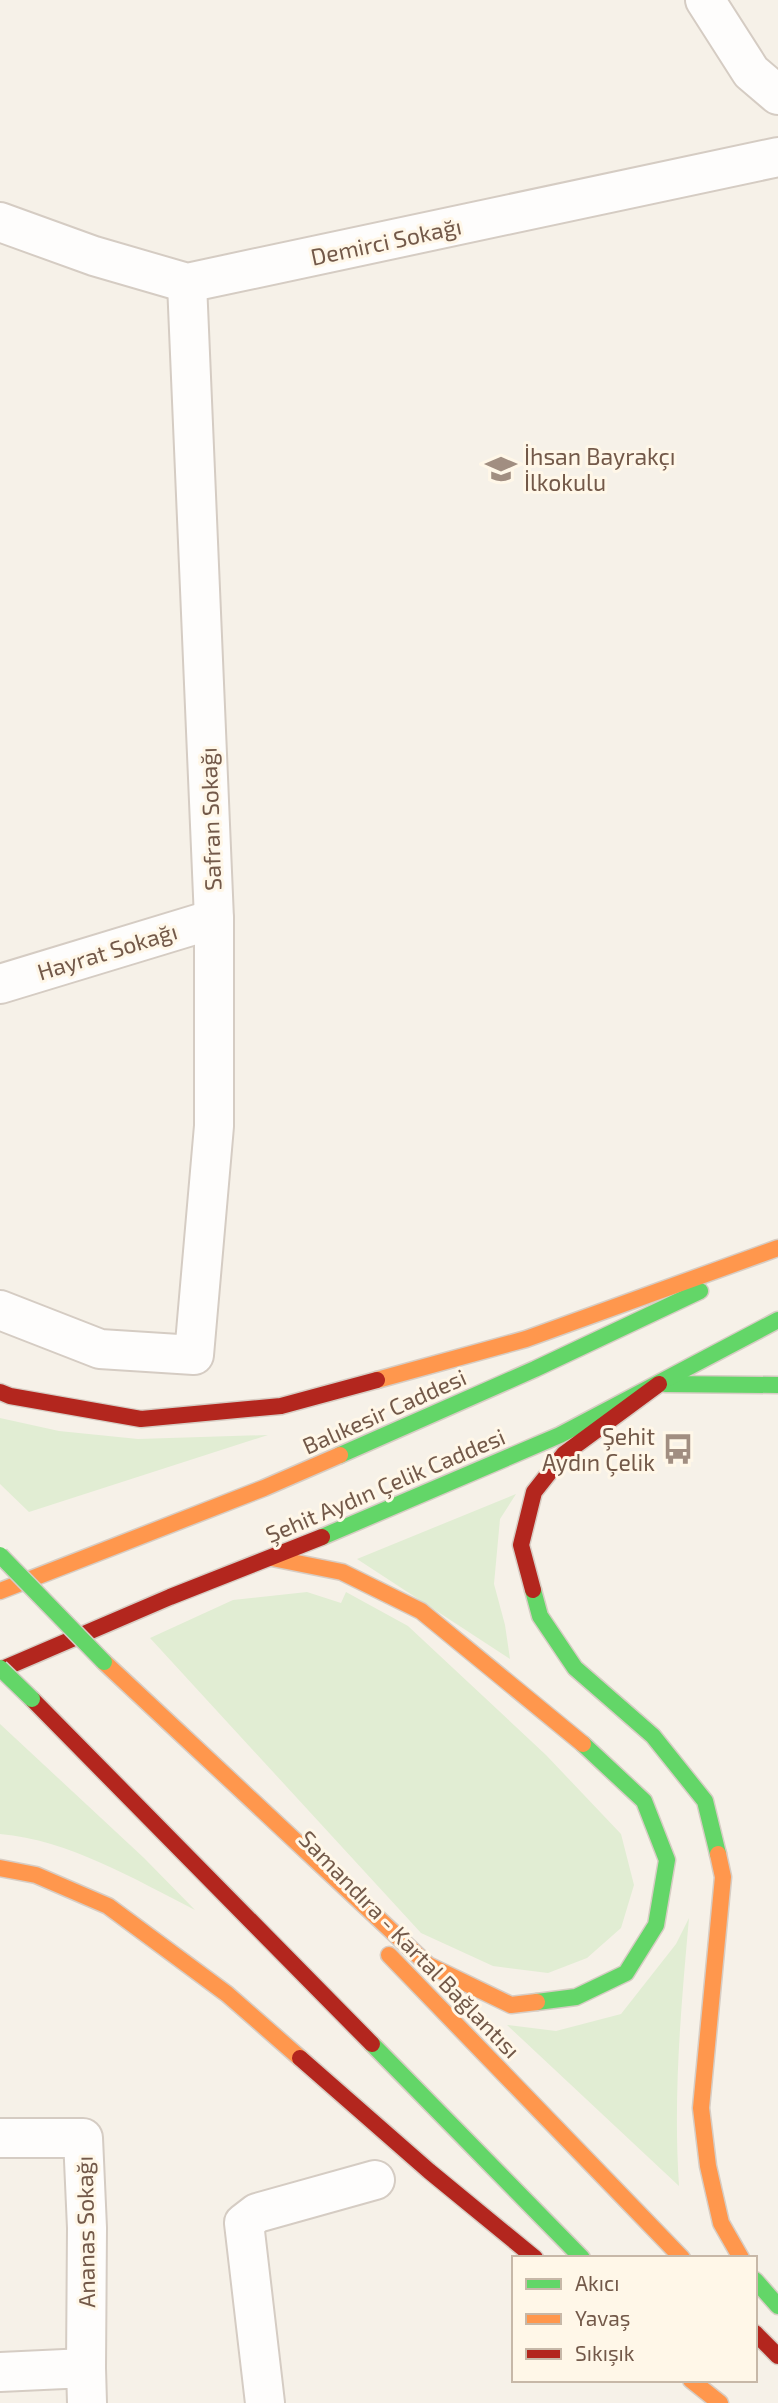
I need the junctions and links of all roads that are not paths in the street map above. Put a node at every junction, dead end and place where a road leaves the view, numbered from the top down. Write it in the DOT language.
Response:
graph roads {
  1 [pos="705,0"];
  2 [pos="778,95"];
  3 [pos="778,157"];
  4 [pos="0,222"];
  5 [pos="187,283"];
  6 [pos="214,919"];
  7 [pos="0,984"];
  8 [pos="778,1248"];
  9 [pos="778,1255"];
  10 [pos="0,1310"];
  11 [pos="778,1320"];
  12 [pos="659,1384"];
  13 [pos="778,1385"];
  14 [pos="0,1392"];
  15 [pos="0,1555"];
  16 [pos="272,1558"];
  17 [pos="0,1591"];
  18 [pos="104,1662"];
  19 [pos="0,1669"];
  20 [pos="0,1868"];
  21 [pos="335,1900"];
  22 [pos="374,1940"];
  23 [pos="0,2138"];
  24 [pos="375,2180"];
  25 [pos="534,2256"];
  26 [pos="580,2256"];
  27 [pos="680,2256"];
  28 [pos="740,2256"];
  29 [pos="757,2282"];
  30 [pos="778,2305"];
  31 [pos="757,2335"];
  32 [pos="778,2357"];
  33 [pos="0,2372"];
  34 [pos="694,2382"];
  35 [pos="701,2382"];
  36 [pos="86,2385"];
  37 [pos="265,2403"];
  38 [pos="721,2403"];
  1 -- 2 [label="street"];
  3 -- 5 [label="street, Demirci Sokağı"];
  4 -- 5 [label="street, Demirci Sokağı"];
  5 -- 6 [label="street, Safran Sokağı"];
  6 -- 7 [label="street, Hayrat Sokağı"];
  6 -- 10 [label="street, Safran Sokağı"];
  8 -- 14 [label="main road"];
  9 -- 17 [label="main road, Balıkesir Caddesi"];
  11 -- 12 [label="main road, Şehit Aydın Çelik Caddesi"];
  12 -- 13 [label="main road"];
  12 -- 16 [label="main road, Şehit Aydın Çelik Caddesi"];
  12 -- 28 [label="main road"];
  15 -- 18 [label="main road, bridge"];
  16 -- 18 [label="main road"];
  16 -- 19 [label="main road, Şehit Aydın Çelik Caddesi"];
  18 -- 21 [label="main road, Samandıra - Kartal Bağlantısı"];
  19 -- 26 [label="main road, bridge"];
  20 -- 25 [label="main road"];
  22 -- 27 [label="main road, Samandıra - Kartal Bağlantısı"];
  23 -- 36 [label="street, Ananas Sokağı"];
  24 -- 37 [label="street"];
  29 -- 30 [label="main road"];
  31 -- 32 [label="main road"];
  33 -- 36 [label="street"];
  34 -- 38 [label="main road"];
  35 -- 38 [label="main road"];
}
